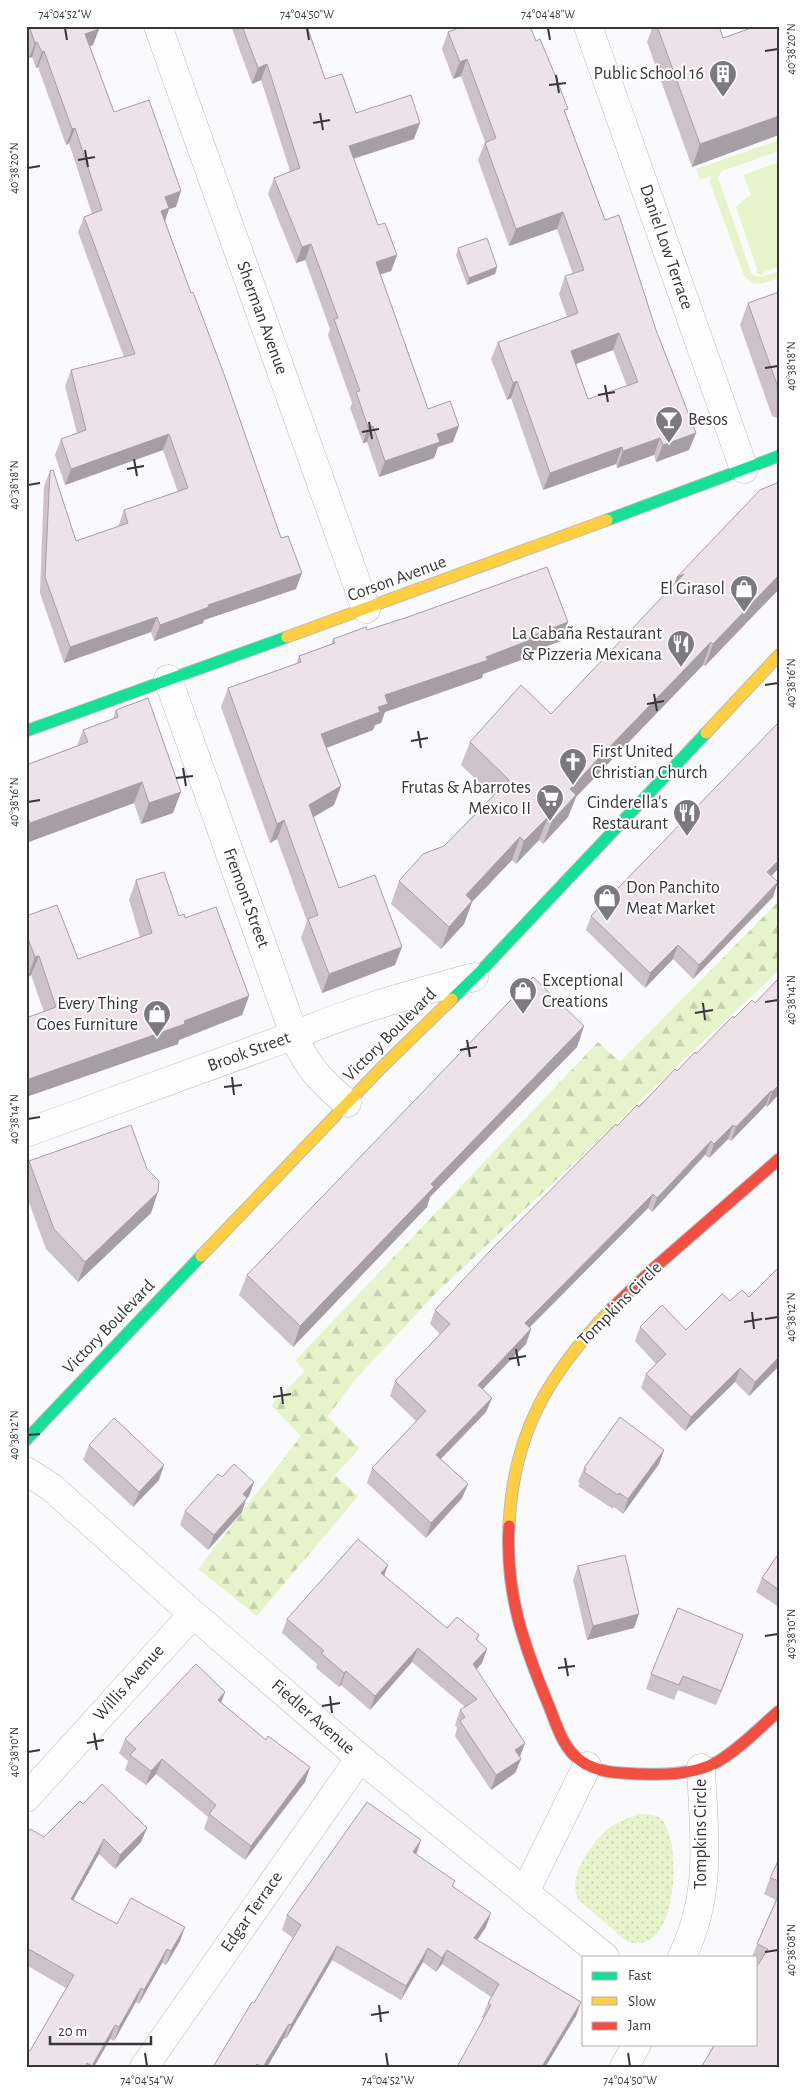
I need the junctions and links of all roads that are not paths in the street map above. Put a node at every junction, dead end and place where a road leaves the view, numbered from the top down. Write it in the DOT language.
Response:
graph roads {
  1 [pos="158,26"];
  2 [pos="588,26"];
  3 [pos="779,456"];
  4 [pos="744,468"];
  5 [pos="366,609"];
  6 [pos="779,655"];
  7 [pos="168,679"];
  8 [pos="26,731"];
  9 [pos="474,977"];
  10 [pos="295,1035"];
  11 [pos="347,1104"];
  12 [pos="26,1133"];
  13 [pos="779,1159"];
  14 [pos="26,1440"];
  15 [pos="26,1471"];
  16 [pos="193,1614"];
  17 [pos="779,1711"];
  18 [pos="360,1758"];
  19 [pos="587,1766"];
  20 [pos="701,1768"];
  21 [pos="26,1798"];
  22 [pos="526,1892"];
  23 [pos="604,1956"];
  24 [pos="682,1956"];
  25 [pos="636,2046"];
  26 [pos="144,2067"];
  27 [pos="624,2067"];
  1 -- 5 [label="street, Sherman Avenue"];
  2 -- 4 [label="street, Daniel Low Terrace"];
  3 -- 4 [label="street, Corson Avenue"];
  4 -- 5 [label="street, Corson Avenue"];
  5 -- 7 [label="street, Corson Avenue"];
  6 -- 9 [label="street, Victory Boulevard"];
  7 -- 8 [label="street, Corson Avenue"];
  7 -- 10 [label="street, Fremont Street"];
  9 -- 10 [label="street, Brook Street"];
  9 -- 11 [label="street, Victory Boulevard"];
  10 -- 11 [label="street, Fremont Street"];
  10 -- 12 [label="street, Brook Street"];
  11 -- 14 [label="street, Victory Boulevard"];
  13 -- 19 [label="street, Tompkins Circle"];
  15 -- 16 [label="street, Fiedler Avenue"];
  16 -- 18 [label="street, Fiedler Avenue"];
  16 -- 21 [label="street, Willis Avenue"];
  17 -- 20 [label="street, Tompkins Circle"];
  18 -- 22 [label="street, Fiedler Avenue"];
  18 -- 26 [label="street, Edgar Terrace"];
  19 -- 20 [label="street, Tompkins Circle"];
  19 -- 22 [label="street"];
  20 -- 24 [label="street, Tompkins Circle"];
  22 -- 23 [label="street, Fiedler Avenue"];
  25 -- 27 [label="street"];
}
